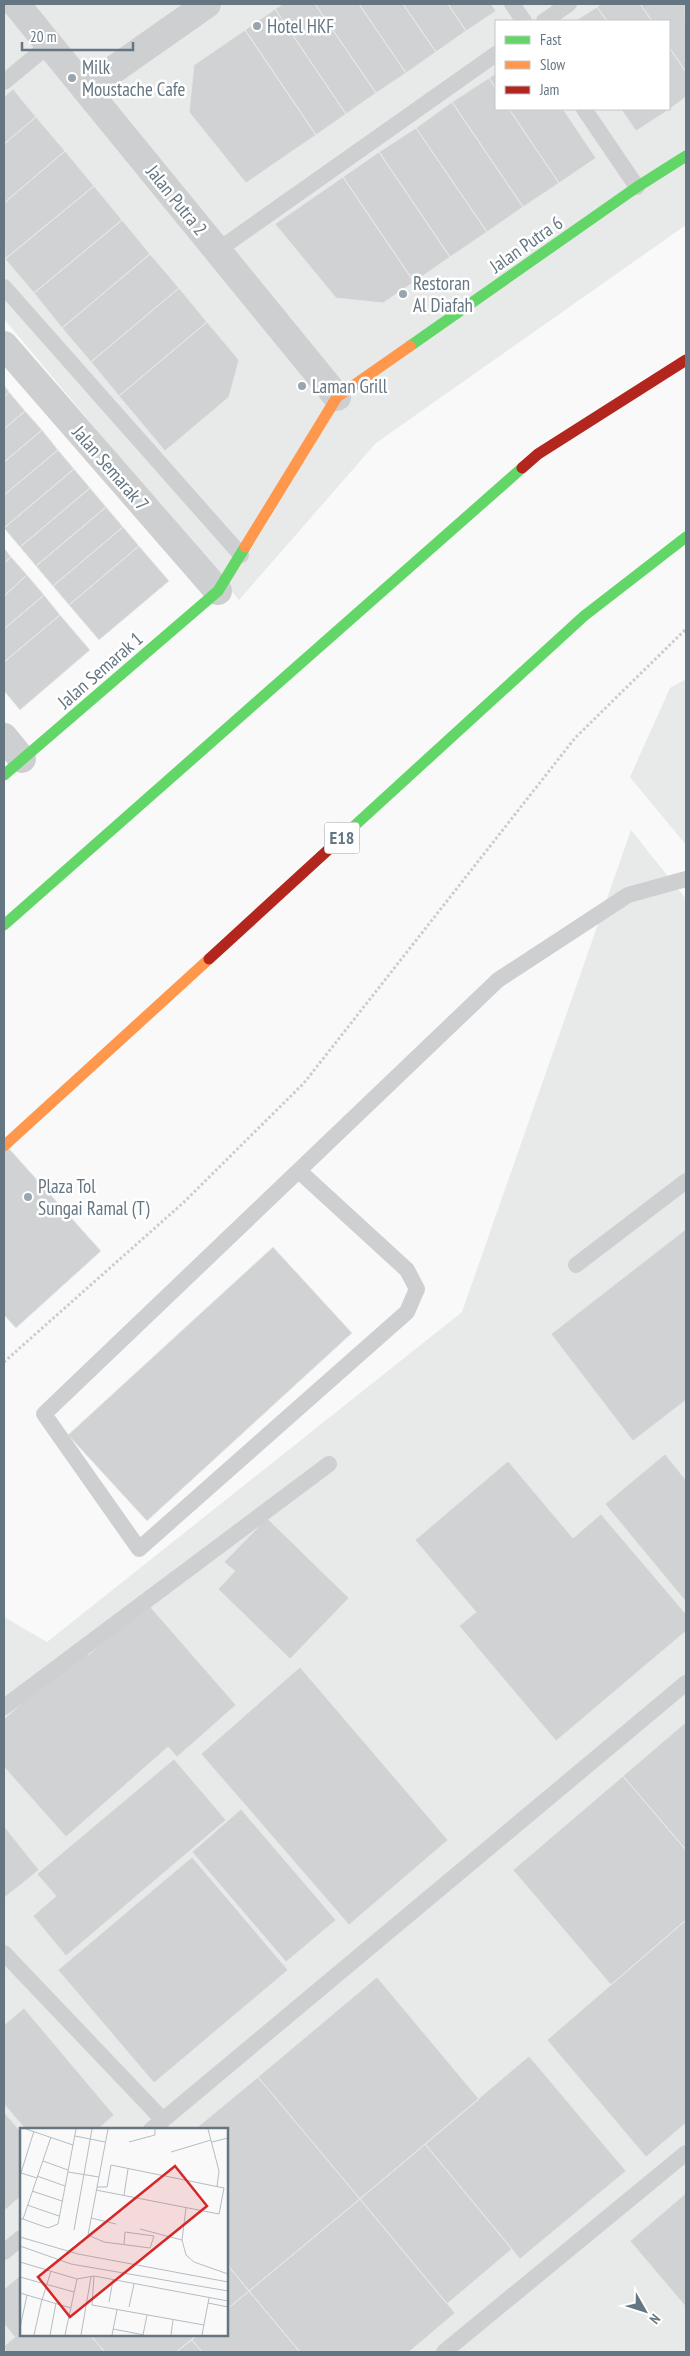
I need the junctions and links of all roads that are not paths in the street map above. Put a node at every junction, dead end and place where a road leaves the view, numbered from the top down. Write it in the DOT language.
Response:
graph roads {
  1 [pos="16,4"];
  2 [pos="207,4"];
  3 [pos="512,4"];
  4 [pos="569,4"];
  5 [pos="523,20"];
  6 [pos="545,20"];
  7 [pos="49,45"];
  8 [pos="495,55"];
  9 [pos="4,82"];
  10 [pos="86,89"];
  11 [pos="585,110"];
  12 [pos="686,156"];
  13 [pos="637,187"];
  14 [pos="218,250"];
  15 [pos="4,287"];
  16 [pos="4,345"];
  17 [pos="686,360"];
  18 [pos="337,397"];
  19 [pos="686,537"];
  20 [pos="241,554"];
  21 [pos="218,591"];
  22 [pos="4,737"];
  23 [pos="13,767"];
  24 [pos="686,879"];
  25 [pos="4,925"];
  26 [pos="4,1146"];
  27 [pos="299,1170"];
  28 [pos="686,1181"];
  29 [pos="576,1265"];
  30 [pos="329,1464"];
  31 [pos="686,1683"];
  32 [pos="4,1707"];
  33 [pos="4,1953"];
  34 [pos="157,2125"];
  35 [pos="686,2153"];
  36 [pos="20,2239"];
  37 [pos="4,2252"];
  38 [pos="444,2352"];
  1 -- 7 [label="street, Jalan Putra 2"];
  2 -- 10 [label="street"];
  3 -- 5 [label="lane"];
  4 -- 6 [label="lane"];
  7 -- 9 [label="lane"];
  7 -- 10 [label="street, Jalan Putra 2"];
  8 -- 14 [label="lane"];
  10 -- 14 [label="street, Jalan Putra 2"];
  11 -- 13 [label="lane"];
  12 -- 13 [label="main road, Jalan Putra 6"];
  13 -- 18 [label="main road, Jalan Putra 6"];
  14 -- 18 [label="street, Jalan Putra 2"];
  15 -- 20 [label="lane"];
  16 -- 21 [label="street, Jalan Semarak 7"];
  17 -- 25 [label="main road"];
  18 -- 20 [label="main road, Jalan Semarak 1"];
  19 -- 26 [label="main road, E18"];
  20 -- 21 [label="main road, Jalan Semarak 1"];
  21 -- 23 [label="main road, Jalan Semarak 1"];
  22 -- 23 [label="street"];
  24 -- 27 [label="lane"];
  27 -- 27 [label="lane"];
  28 -- 29 [label="lane"];
  30 -- 32 [label="lane"];
  31 -- 34 [label="lane"];
  33 -- 34 [label="lane"];
  35 -- 38 [label="lane"];
  36 -- 37 [label="lane"];
}
